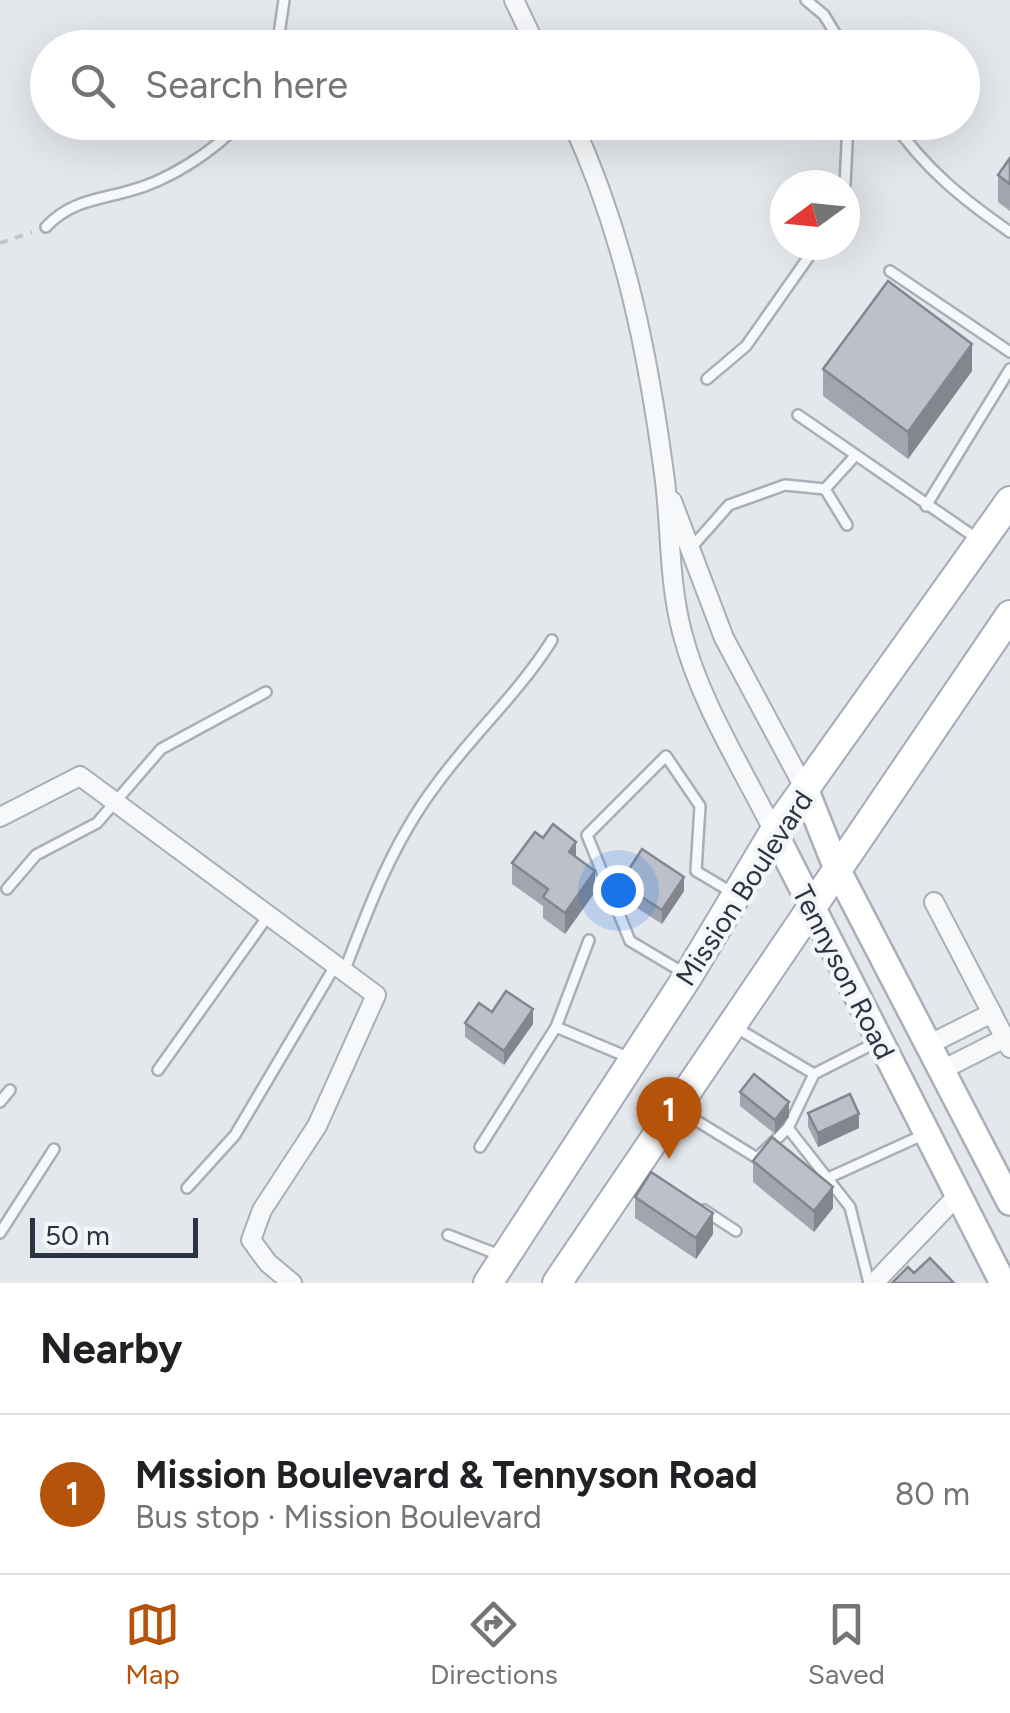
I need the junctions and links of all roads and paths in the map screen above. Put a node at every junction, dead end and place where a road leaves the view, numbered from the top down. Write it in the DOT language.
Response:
graph roads {
  1 [pos="284,0"];
  2 [pos="514,0"];
  3 [pos="806,0"];
  4 [pos="280,30"];
  5 [pos="528,30"];
  6 [pos="833,30"];
  7 [pos="219,140"];
  8 [pos="580,140"];
  9 [pos="847,140"];
  10 [pos="905,140"];
  11 [pos="845,170"];
  12 [pos="46,227"];
  13 [pos="1010,232"];
  14 [pos="0,243"];
  15 [pos="806,260"];
  16 [pos="890,271"];
  17 [pos="1010,352"];
  18 [pos="1010,368"];
  19 [pos="707,380"];
  20 [pos="798,415"];
  21 [pos="855,456"];
  22 [pos="664,482"];
  23 [pos="825,489"];
  24 [pos="1010,500"];
  25 [pos="926,506"];
  26 [pos="846,525"];
  27 [pos="982,541"];
  28 [pos="690,550"];
  29 [pos="1010,615"];
  30 [pos="552,640"];
  31 [pos="266,692"];
  32 [pos="806,791"];
  33 [pos="117,804"];
  34 [pos="0,817"];
  35 [pos="774,832"];
  36 [pos="837,869"];
  37 [pos="7,889"];
  38 [pos="738,896"];
  39 [pos="934,902"];
  40 [pos="808,906"];
  41 [pos="268,916"];
  42 [pos="590,940"];
  43 [pos="340,969"];
  44 [pos="688,976"];
  45 [pos="992,1013"];
  46 [pos="730,1024"];
  47 [pos="556,1028"];
  48 [pos="879,1041"];
  49 [pos="1008,1043"];
  50 [pos="928,1045"];
  51 [pos="633,1059"];
  52 [pos="158,1070"];
  53 [pos="942,1070"];
  54 [pos="814,1074"];
  55 [pos="10,1090"];
  56 [pos="0,1102"];
  57 [pos="675,1107"];
  58 [pos="788,1128"];
  59 [pos="926,1133"];
  60 [pos="480,1148"];
  61 [pos="54,1149"];
  62 [pos="828,1178"];
  63 [pos="187,1188"];
  64 [pos="958,1195"];
  65 [pos="692,1202"];
  66 [pos="1010,1202"];
  67 [pos="736,1231"];
  68 [pos="0,1232"];
  69 [pos="448,1235"];
  70 [pos="505,1257"];
  71 [pos="292,1283"];
  72 [pos="488,1283"];
  73 [pos="557,1283"];
  74 [pos="872,1283"];
  75 [pos="1003,1283"];
  1 -- 4 [label="lane"];
  2 -- 5 [label="street"];
  3 -- 6 [label="lane"];
  7 -- 12 [label="lane"];
  8 -- 22 [label="street, Tennyson Road"];
  9 -- 11 [label="lane"];
  10 -- 13 [label="lane"];
  12 -- 14 [label="path"];
  15 -- 19 [label="lane"];
  16 -- 17 [label="lane"];
  18 -- 25 [label="lane"];
  20 -- 21 [label="lane"];
  21 -- 23 [label="lane"];
  21 -- 25 [label="lane"];
  22 -- 28 [label="street, Tennyson Road"];
  22 -- 35 [label="street, Tennyson Road"];
  23 -- 26 [label="lane"];
  23 -- 28 [label="lane"];
  24 -- 27 [label="main road, Mission Boulevard"];
  25 -- 27 [label="lane"];
  27 -- 32 [label="main road, Mission Boulevard"];
  28 -- 32 [label="street, Tennyson Road"];
  29 -- 36 [label="main road"];
  30 -- 43 [label="lane"];
  31 -- 33 [label="lane"];
  32 -- 35 [label="main road, Mission Boulevard"];
  32 -- 36 [label="main road, Tennyson Road"];
  33 -- 34 [label="street"];
  33 -- 37 [label="lane"];
  33 -- 41 [label="street"];
  35 -- 38 [label="main road, Mission Boulevard"];
  35 -- 40 [label="main road, Tennyson Road"];
  36 -- 40 [label="main road"];
  36 -- 50 [label="main road, Tennyson Road"];
  38 -- 44 [label="main road, Mission Boulevard"];
  38 -- 44 [label="lane"];
  39 -- 45 [label="street"];
  40 -- 46 [label="main road"];
  40 -- 48 [label="main road, Tennyson Road"];
  41 -- 43 [label="street"];
  41 -- 52 [label="lane"];
  42 -- 47 [label="lane"];
  43 -- 63 [label="lane"];
  43 -- 71 [label="street"];
  44 -- 51 [label="main road, Mission Boulevard"];
  45 -- 49 [label="street"];
  45 -- 50 [label="street"];
  46 -- 54 [label="lane"];
  46 -- 57 [label="main road"];
  47 -- 51 [label="lane"];
  47 -- 60 [label="lane"];
  48 -- 54 [label="lane"];
  48 -- 59 [label="main road, Tennyson Road"];
  49 -- 53 [label="street"];
  50 -- 53 [label="main road, Tennyson Road"];
  51 -- 70 [label="main road, Mission Boulevard"];
  53 -- 66 [label="main road, Tennyson Road"];
  54 -- 58 [label="lane"];
  55 -- 56 [label="lane"];
  57 -- 58 [label="lane"];
  57 -- 73 [label="main road"];
  58 -- 62 [label="lane"];
  59 -- 62 [label="lane"];
  59 -- 64 [label="main road, Tennyson Road"];
  61 -- 68 [label="lane"];
  62 -- 74 [label="lane"];
  64 -- 74 [label="street"];
  64 -- 75 [label="main road, Tennyson Road"];
  65 -- 67 [label="lane"];
  69 -- 70 [label="lane"];
  70 -- 72 [label="main road, Mission Boulevard"];
}
